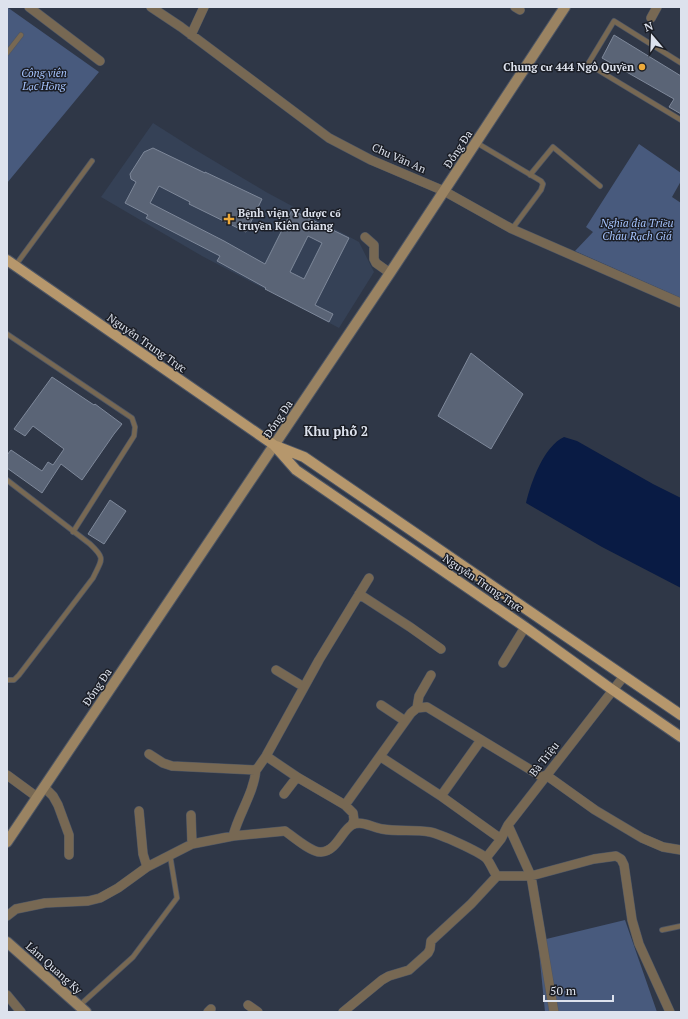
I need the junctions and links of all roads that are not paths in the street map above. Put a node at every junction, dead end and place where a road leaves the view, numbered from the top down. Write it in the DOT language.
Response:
graph roads {
  1 [pos="29,7"];
  2 [pos="151,7"];
  3 [pos="204,7"];
  4 [pos="565,7"];
  5 [pos="657,7"];
  6 [pos="651,18"];
  7 [pos="21,35"];
  8 [pos="191,35"];
  9 [pos="7,53"];
  10 [pos="100,61"];
  11 [pos="681,63"];
  12 [pos="681,120"];
  13 [pos="477,143"];
  14 [pos="92,161"];
  15 [pos="530,175"];
  16 [pos="600,186"];
  17 [pos="444,191"];
  18 [pos="512,229"];
  19 [pos="365,236"];
  20 [pos="11,263"];
  21 [pos="390,273"];
  22 [pos="681,303"];
  23 [pos="7,334"];
  24 [pos="274,446"];
  25 [pos="7,480"];
  26 [pos="73,532"];
  27 [pos="369,578"];
  28 [pos="359,594"];
  29 [pos="525,626"];
  30 [pos="441,649"];
  31 [pos="503,663"];
  32 [pos="276,670"];
  33 [pos="431,675"];
  34 [pos="624,676"];
  35 [pos="7,680"];
  36 [pos="304,687"];
  37 [pos="613,691"];
  38 [pos="381,705"];
  39 [pos="417,708"];
  40 [pos="681,714"];
  41 [pos="406,722"];
  42 [pos="681,737"];
  43 [pos="481,740"];
  44 [pos="149,754"];
  45 [pos="266,756"];
  46 [pos="381,757"];
  47 [pos="256,769"];
  48 [pos="7,775"];
  49 [pos="545,776"];
  50 [pos="297,777"];
  51 [pos="44,787"];
  52 [pos="284,794"];
  53 [pos="441,796"];
  54 [pos="37,797"];
  55 [pos="345,805"];
  56 [pos="139,811"];
  57 [pos="191,815"];
  58 [pos="352,825"];
  59 [pos="508,825"];
  60 [pos="234,836"];
  61 [pos="501,839"];
  62 [pos="7,842"];
  63 [pos="192,844"];
  64 [pos="681,850"];
  65 [pos="69,855"];
  66 [pos="170,855"];
  67 [pos="486,858"];
  68 [pos="147,867"];
  69 [pos="497,876"];
  70 [pos="531,876"];
  71 [pos="7,916"];
  72 [pos="681,926"];
  73 [pos="662,930"];
  74 [pos="7,942"];
  75 [pos="7,995"];
  76 [pos="248,1005"];
  77 [pos="82,1009"];
  78 [pos="21,1012"];
  79 [pos="258,1012"];
  80 [pos="343,1012"];
  81 [pos="554,1012"];
  82 [pos="670,1012"];
  1 -- 10 [label="street"];
  2 -- 8 [label="street, Chu Văn An"];
  3 -- 8 [label="street"];
  4 -- 13 [label="street, Đống Đa"];
  5 -- 6 [label="street"];
  7 -- 9 [label="lane"];
  8 -- 17 [label="street, Chu Văn An"];
  11 -- 12 [label="lane"];
  13 -- 15 [label="lane"];
  13 -- 17 [label="street, Đống Đa"];
  14 -- 20 [label="lane"];
  15 -- 16 [label="lane"];
  15 -- 18 [label="lane"];
  17 -- 18 [label="street, Chu Văn An"];
  17 -- 21 [label="street, Đống Đa"];
  18 -- 22 [label="street, Chu Văn An"];
  19 -- 21 [label="street"];
  20 -- 24 [label="main road, Nguyễn Trung Trực"];
  21 -- 24 [label="street, Đống Đa"];
  23 -- 26 [label="lane"];
  24 -- 29 [label="main road, Nguyễn Trung Trực"];
  24 -- 34 [label="main road, Nguyễn Trung Trực"];
  24 -- 51 [label="street, Đống Đa"];
  25 -- 26 [label="lane"];
  26 -- 35 [label="lane"];
  27 -- 28 [label="street"];
  28 -- 30 [label="street"];
  28 -- 36 [label="street"];
  29 -- 31 [label="street"];
  29 -- 37 [label="main road, Nguyễn Trung Trực"];
  32 -- 36 [label="street"];
  33 -- 39 [label="street"];
  34 -- 37 [label="street, Bà Triệu"];
  34 -- 40 [label="main road, Nguyễn Trung Trực"];
  36 -- 45 [label="street"];
  37 -- 42 [label="main road, Nguyễn Trung Trực"];
  37 -- 49 [label="street, Bà Triệu"];
  38 -- 41 [label="street"];
  39 -- 41 [label="street"];
  39 -- 43 [label="street"];
  41 -- 46 [label="street"];
  43 -- 49 [label="street"];
  43 -- 53 [label="street"];
  44 -- 47 [label="street"];
  45 -- 47 [label="street"];
  45 -- 50 [label="street"];
  46 -- 53 [label="street"];
  46 -- 55 [label="street"];
  47 -- 60 [label="street"];
  48 -- 54 [label="street"];
  49 -- 59 [label="street, Bà Triệu"];
  49 -- 64 [label="street"];
  50 -- 52 [label="street"];
  50 -- 55 [label="street"];
  51 -- 54 [label="street, Đống Đa"];
  51 -- 65 [label="street"];
  53 -- 61 [label="street"];
  54 -- 62 [label="street, Đống Đa"];
  55 -- 58 [label="street"];
  56 -- 68 [label="street"];
  57 -- 63 [label="street"];
  58 -- 60 [label="street"];
  58 -- 67 [label="street"];
  59 -- 61 [label="street, Bà Triệu"];
  59 -- 70 [label="street"];
  60 -- 63 [label="street"];
  61 -- 67 [label="street, Bà Triệu"];
  63 -- 66 [label="street"];
  66 -- 68 [label="street"];
  66 -- 77 [label="lane"];
  67 -- 69 [label="street"];
  68 -- 71 [label="street"];
  69 -- 70 [label="street"];
  69 -- 80 [label="street"];
  70 -- 81 [label="street"];
  70 -- 82 [label="street"];
  72 -- 73 [label="lane"];
  74 -- 77 [label="street, Lâm Quang Ky"];
  75 -- 78 [label="street"];
  76 -- 79 [label="street"];
}
